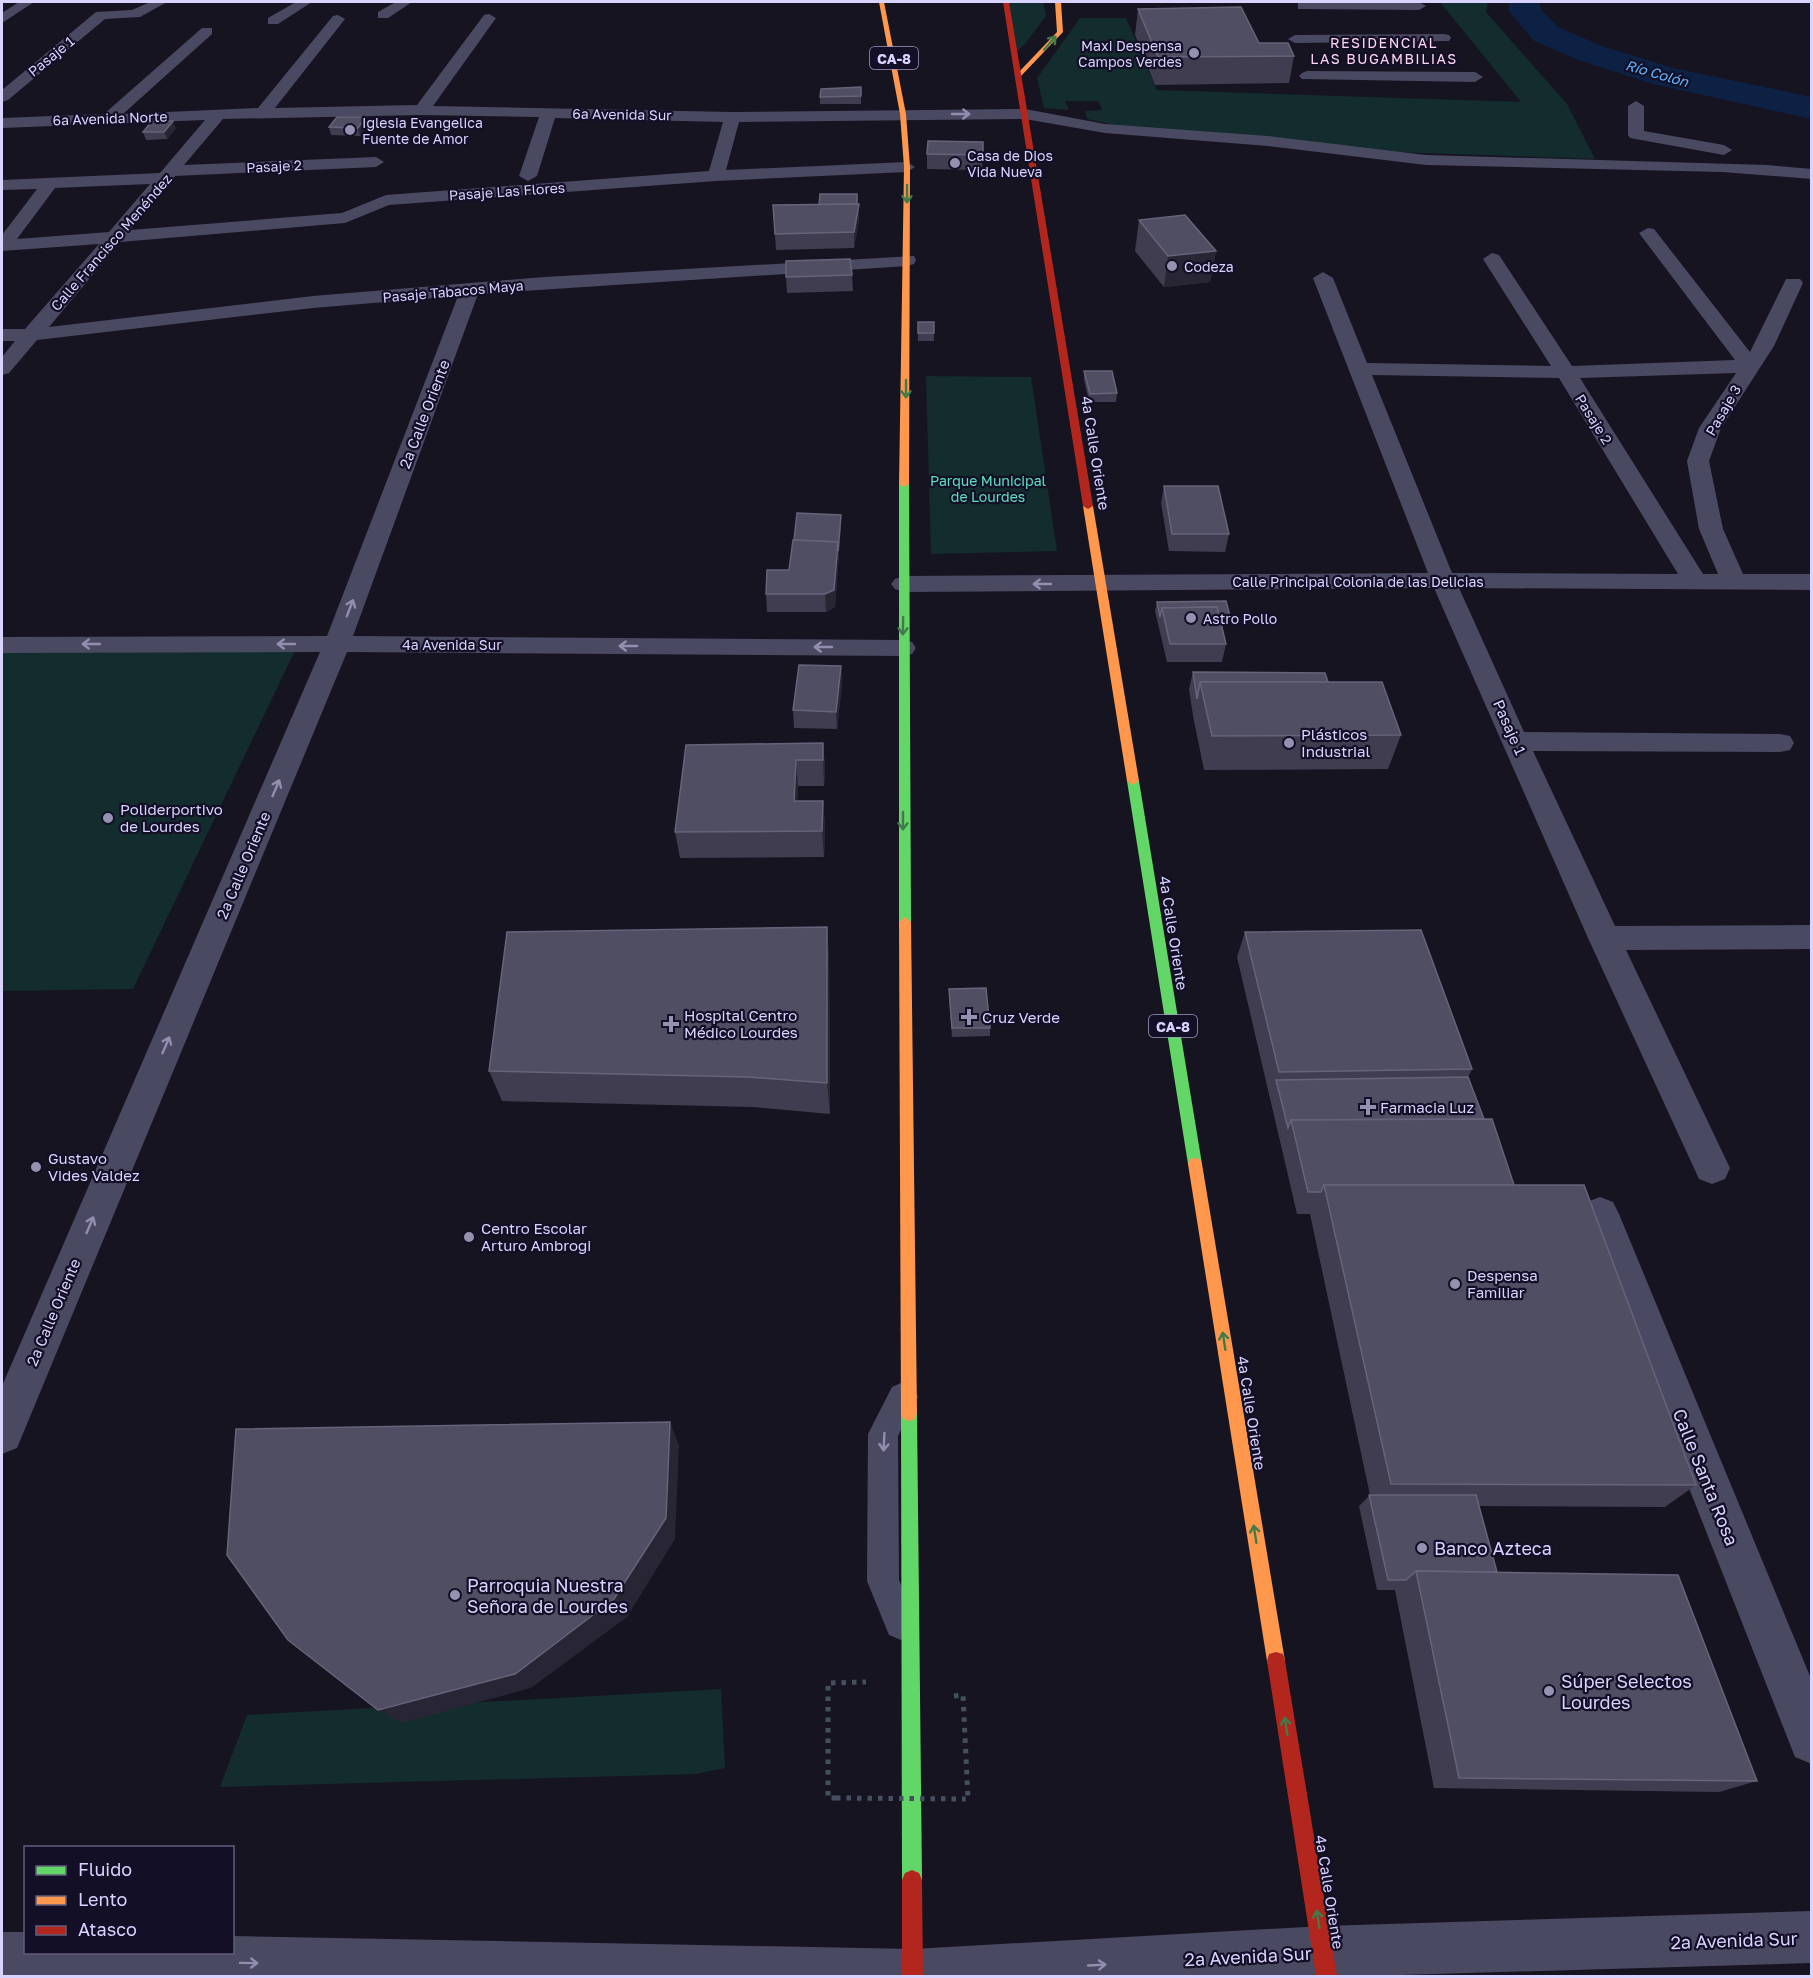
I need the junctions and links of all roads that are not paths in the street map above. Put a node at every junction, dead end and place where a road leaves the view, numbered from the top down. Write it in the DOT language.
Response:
graph roads {
  1 [pos="27,2"];
  2 [pos="160,2"];
  3 [pos="305,2"];
  4 [pos="405,2"];
  5 [pos="881,2"];
  6 [pos="1006,2"];
  7 [pos="1058,2"];
  8 [pos="1303,6"];
  9 [pos="485,10"];
  10 [pos="1423,11"];
  11 [pos="383,15"];
  12 [pos="2,19"];
  13 [pos="338,19"];
  14 [pos="273,21"];
  15 [pos="207,31"];
  16 [pos="1444,38"];
  17 [pos="1294,39"];
  18 [pos="1019,75"];
  19 [pos="1307,76"];
  20 [pos="1475,77"];
  21 [pos="1486,93"];
  22 [pos="2,97"];
  23 [pos="1635,106"];
  24 [pos="422,110"];
  25 [pos="549,112"];
  26 [pos="263,113"];
  27 [pos="219,114"];
  28 [pos="903,114"];
  29 [pos="1025,114"];
  30 [pos="732,117"];
  31 [pos="109,118"];
  32 [pos="2,123"];
  33 [pos="376,162"];
  34 [pos="907,167"];
  35 [pos="1753,167"];
  36 [pos="1812,174"];
  37 [pos="169,175"];
  38 [pos="528,176"];
  39 [pos="716,176"];
  40 [pos="50,183"];
  41 [pos="2,185"];
  42 [pos="1648,233"];
  43 [pos="112,238"];
  44 [pos="2,246"];
  45 [pos="1492,259"];
  46 [pos="907,260"];
  47 [pos="1323,278"];
  48 [pos="1793,283"];
  49 [pos="470,291"];
  50 [pos="2,335"];
  51 [pos="30,335"];
  52 [pos="1750,366"];
  53 [pos="2,369"];
  54 [pos="1361,369"];
  55 [pos="1566,372"];
  56 [pos="1444,580"];
  57 [pos="1694,580"];
  58 [pos="1732,580"];
  59 [pos="1812,582"];
  60 [pos="904,584"];
  61 [pos="1101,584"];
  62 [pos="337,644"];
  63 [pos="2,645"];
  64 [pos="903,648"];
  65 [pos="1516,741"];
  66 [pos="1780,743"];
  67 [pos="1812,937"];
  68 [pos="1604,938"];
  69 [pos="1712,1168"];
  70 [pos="1600,1214"];
  71 [pos="907,1389"];
  72 [pos="2,1433"];
  73 [pos="909,1644"];
  74 [pos="1812,1740"];
  75 [pos="1812,1937"];
  76 [pos="2,1958"];
  77 [pos="1325,1964"];
  78 [pos="913,1976"];
  1 -- 12 [label="street"];
  2 -- 22 [label="street, Pasaje 1"];
  3 -- 14 [label="street"];
  4 -- 11 [label="street"];
  5 -- 28 [label="highway, CA-8"];
  6 -- 18 [label="highway, 4a Calle Oriente / CA-8"];
  18 -- 7 [label="highway, one-way"];
  8 -- 10 [label="street"];
  9 -- 24 [label="street"];
  10 -- 16 [label="street"];
  13 -- 26 [label="street"];
  15 -- 31 [label="street"];
  16 -- 17 [label="street"];
  16 -- 20 [label="street"];
  18 -- 29 [label="highway, 4a Calle Oriente / CA-8"];
  19 -- 20 [label="street"];
  20 -- 21 [label="street"];
  23 -- 35 [label="street"];
  24 -- 25 [label="street, 6a Avenida Sur"];
  24 -- 26 [label="street, 6a Avenida Sur"];
  25 -- 30 [label="street, 6a Avenida Sur"];
  25 -- 38 [label="street"];
  26 -- 27 [label="street, 6a Avenida Sur"];
  27 -- 31 [label="street, 6a Avenida Norte"];
  27 -- 37 [label="street, Calle Francisco Menéndez"];
  28 -- 29 [label="street, 6a Avenida Sur, one-way"];
  28 -- 30 [label="street, 6a Avenida Sur"];
  28 -- 34 [label="highway, CA-8"];
  29 -- 35 [label="street, 6a Avenida Sur"];
  29 -- 61 [label="highway, 4a Calle Oriente / CA-8"];
  30 -- 39 [label="street"];
  31 -- 32 [label="street, 6a Avenida Norte"];
  33 -- 37 [label="street, Pasaje 2"];
  34 -- 39 [label="street, Pasaje Las Flores"];
  34 -- 46 [label="highway, CA-8, one-way"];
  35 -- 36 [label="street, 6a Avenida Sur"];
  37 -- 40 [label="street, Pasaje 2"];
  37 -- 43 [label="street, Calle Francisco Menéndez"];
  39 -- 43 [label="street, Pasaje Las Flores"];
  40 -- 41 [label="street, Pasaje 2"];
  40 -- 44 [label="street"];
  42 -- 52 [label="street"];
  43 -- 44 [label="street, Pasaje Las Flores"];
  43 -- 51 [label="street, Calle Francisco Menéndez"];
  45 -- 55 [label="street, Pasaje 2"];
  46 -- 49 [label="street, Pasaje Tabacos Maya"];
  46 -- 60 [label="highway, CA-8, one-way"];
  47 -- 54 [label="street, Pasaje 1"];
  48 -- 52 [label="street, Pasaje 3"];
  49 -- 51 [label="street, Pasaje Tabacos Maya"];
  62 -- 49 [label="street, 2a Calle Oriente, one-way"];
  50 -- 51 [label="street, Pasaje Tabacos Maya"];
  51 -- 53 [label="street, Calle Francisco Menéndez"];
  52 -- 55 [label="street"];
  52 -- 58 [label="street, Pasaje 3"];
  54 -- 55 [label="street"];
  54 -- 56 [label="street, Pasaje 1"];
  55 -- 57 [label="street, Pasaje 2"];
  56 -- 57 [label="street, Calle Principal Colonia de las Delicias"];
  56 -- 61 [label="street, Calle Principal Colonia de las Delicias"];
  56 -- 65 [label="street, Pasaje 1"];
  57 -- 58 [label="street, Calle Principal Colonia de las Delicias"];
  58 -- 59 [label="street, Calle Principal Colonia de las Delicias"];
  61 -- 60 [label="street, Calle Principal Colonia de las Delicias, one-way"];
  60 -- 64 [label="highway, CA-8, one-way"];
  77 -- 61 [label="highway, 4a Calle Oriente / CA-8, one-way"];
  62 -- 63 [label="street, 4a Avenida Sur, one-way"];
  64 -- 62 [label="street, 4a Avenida Sur, one-way"];
  72 -- 62 [label="street, 2a Calle Oriente, one-way"];
  64 -- 71 [label="highway, CA-8, one-way"];
  65 -- 66 [label="street"];
  65 -- 68 [label="street, Pasaje 1"];
  67 -- 68 [label="street"];
  68 -- 69 [label="street, Pasaje 1"];
  70 -- 74 [label="street, Calle Santa Rosa"];
  71 -- 73 [label="lane, one-way"];
  73 -- 78 [label="highway"];
  75 -- 77 [label="street, 2a Avenida Sur"];
  76 -- 78 [label="street, 2a Avenida Sur, one-way"];
  78 -- 77 [label="street, 2a Avenida Sur, one-way"];
}
